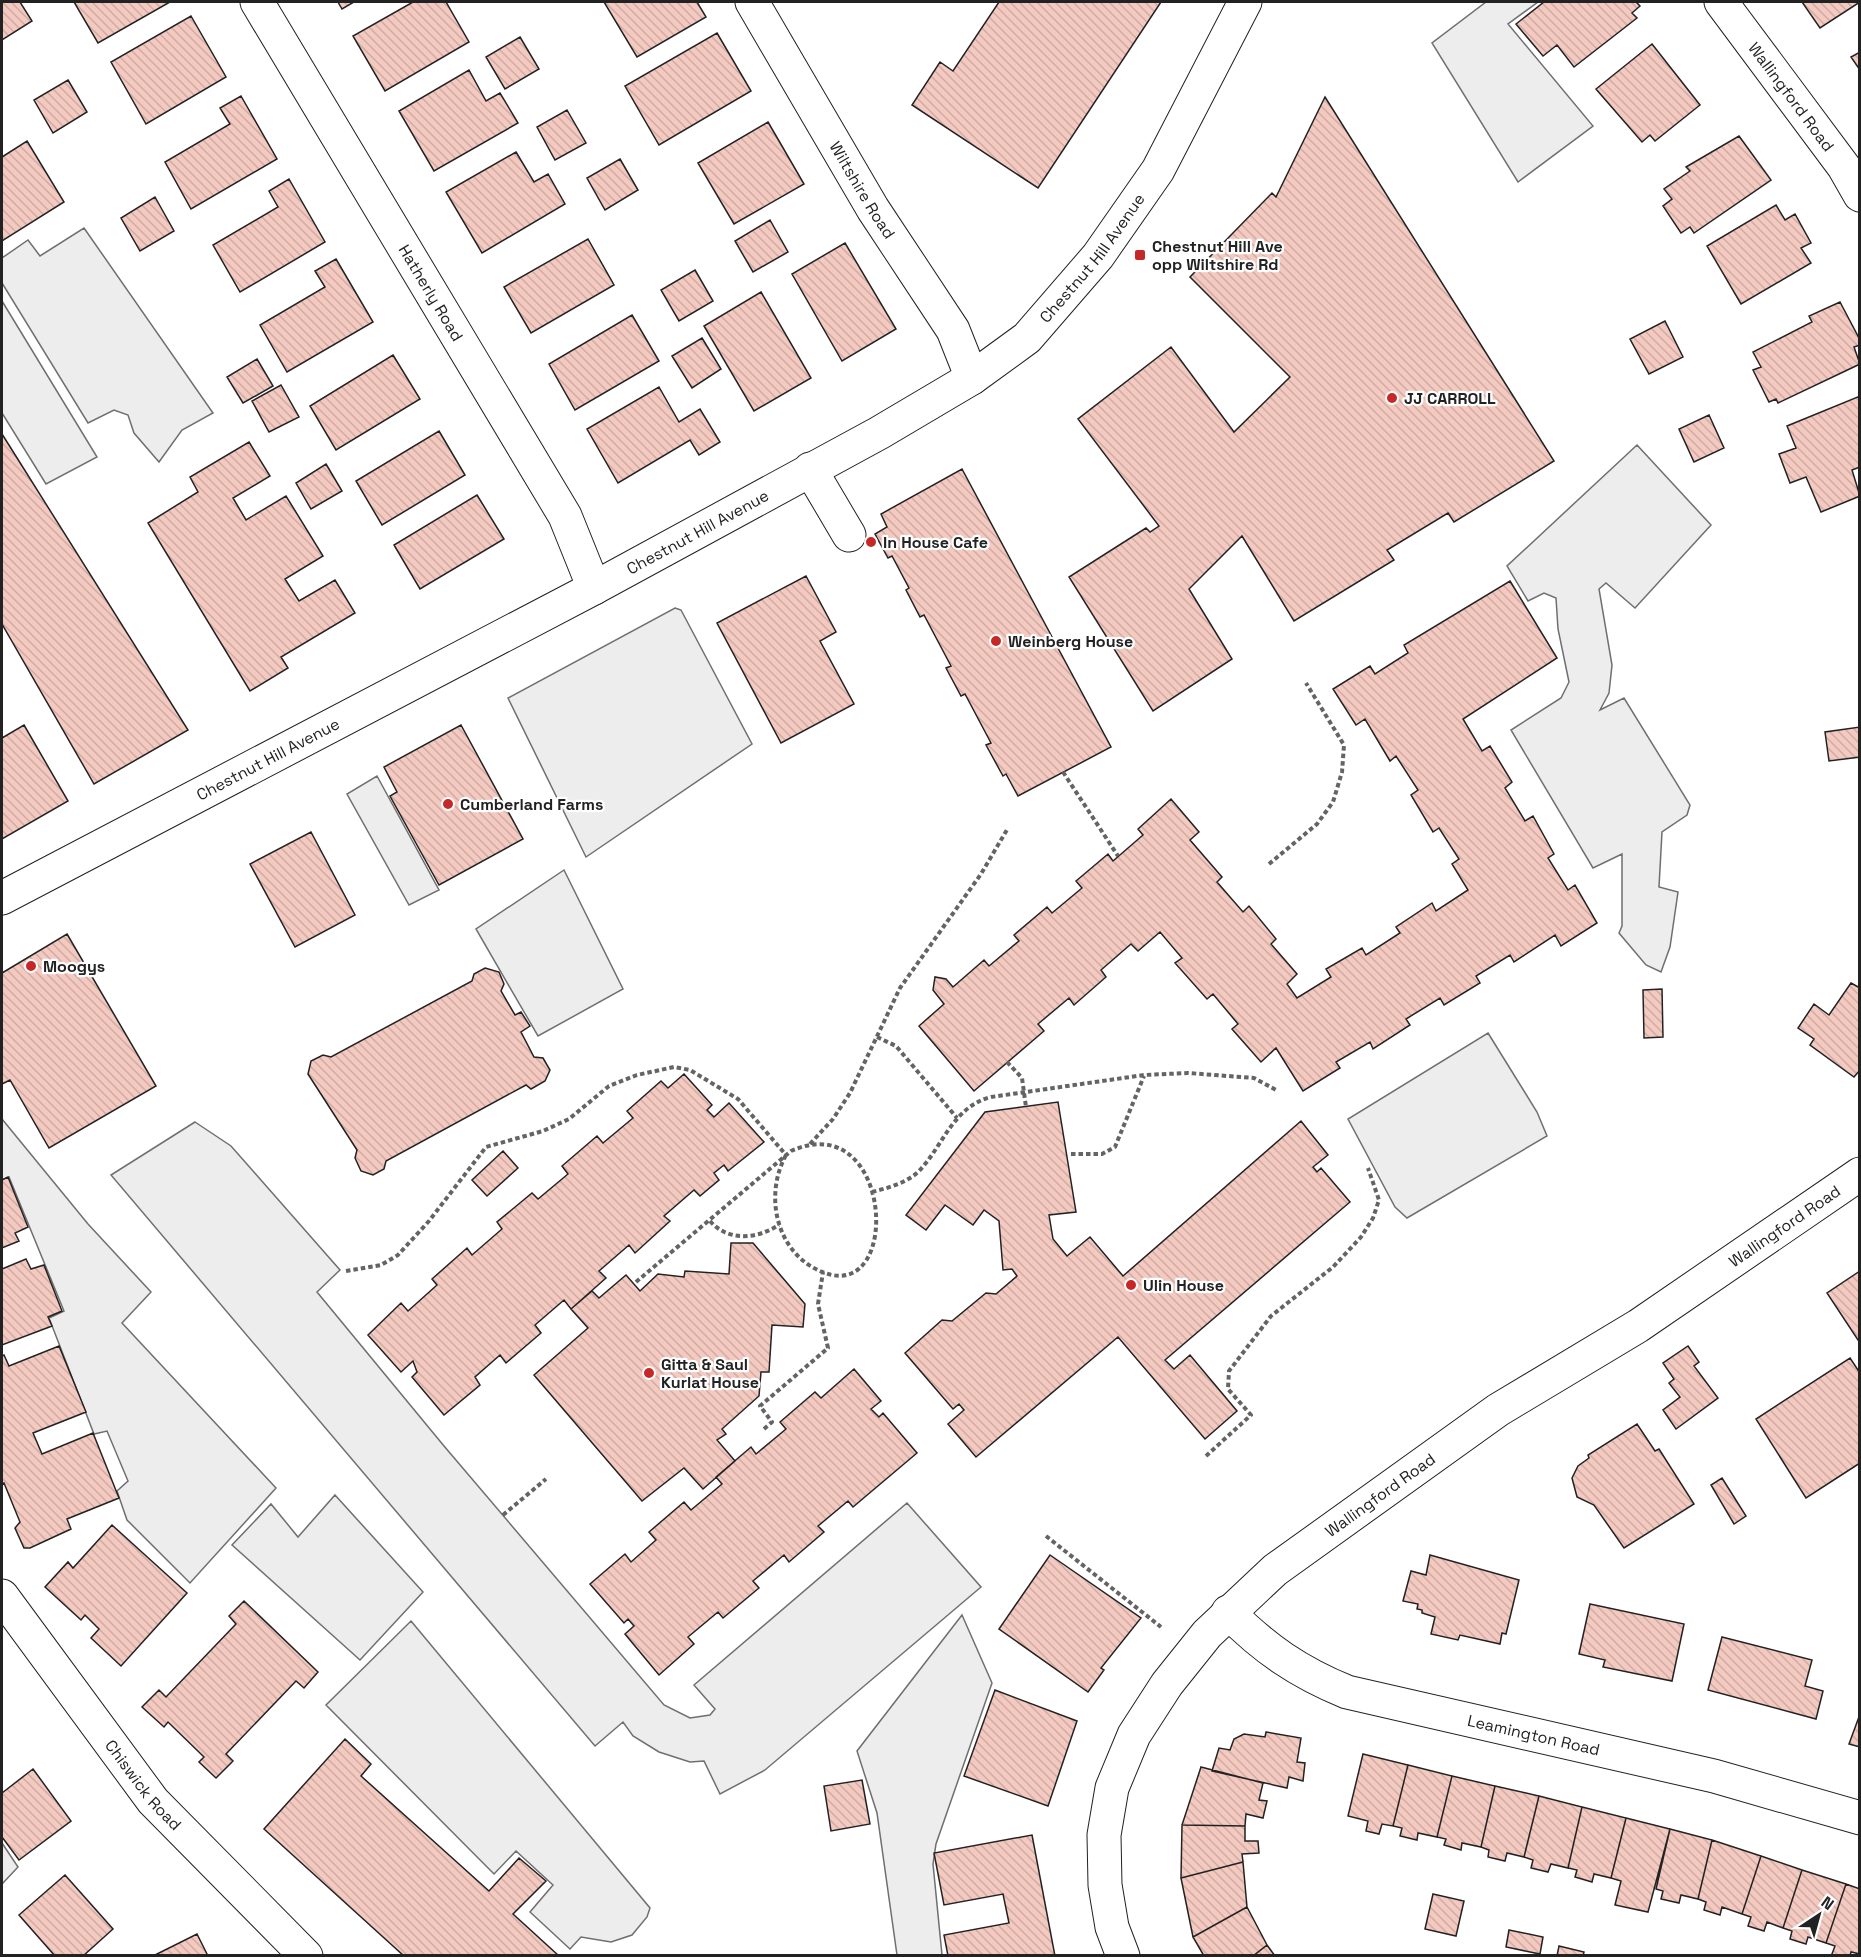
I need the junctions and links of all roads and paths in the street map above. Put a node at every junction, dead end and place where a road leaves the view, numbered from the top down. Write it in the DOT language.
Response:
graph roads {
  1 [pos="258,2"];
  2 [pos="752,2"];
  3 [pos="1245,2"];
  4 [pos="1721,2"];
  5 [pos="1860,195"];
  6 [pos="972,378"];
  7 [pos="810,468"];
  8 [pos="849,535"];
  9 [pos="594,588"];
  10 [pos="1306,683"];
  11 [pos="1063,772"];
  12 [pos="1008,828"];
  13 [pos="1118,856"];
  14 [pos="1269,864"];
  15 [pos="2,898"];
  16 [pos="877,1037"];
  17 [pos="1007,1062"];
  18 [pos="1144,1075"];
  19 [pos="1278,1091"];
  20 [pos="1026,1107"];
  21 [pos="957,1118"];
  22 [pos="810,1144"];
  23 [pos="1071,1154"];
  24 [pos="786,1155"];
  25 [pos="1368,1168"];
  26 [pos="1860,1174"];
  27 [pos="872,1192"];
  28 [pos="710,1221"];
  29 [pos="779,1225"];
  30 [pos="346,1271"];
  31 [pos="822,1272"];
  32 [pos="636,1282"];
  33 [pos="764,1429"];
  34 [pos="1206,1456"];
  35 [pos="546,1479"];
  36 [pos="503,1515"];
  37 [pos="1046,1536"];
  38 [pos="2,1596"];
  39 [pos="1228,1612"];
  40 [pos="1161,1627"];
  41 [pos="1860,1818"];
  42 [pos="306,1956"];
  43 [pos="1123,1956"];
  1 -- 9 [label="street, Hatherly Road"];
  2 -- 6 [label="street, Wiltshire Road"];
  3 -- 6 [label="street, Chestnut Hill Avenue"];
  4 -- 5 [label="street, Wallingford Road"];
  6 -- 7 [label="street, Chestnut Hill Avenue"];
  7 -- 8 [label="street"];
  7 -- 9 [label="street, Chestnut Hill Avenue"];
  9 -- 15 [label="street, Chestnut Hill Avenue"];
  10 -- 14 [label="path"];
  11 -- 13 [label="path"];
  12 -- 16 [label="path"];
  16 -- 21 [label="path"];
  16 -- 22 [label="path"];
  17 -- 20 [label="path, bridge"];
  18 -- 19 [label="path"];
  18 -- 21 [label="path"];
  18 -- 23 [label="path"];
  21 -- 27 [label="path"];
  22 -- 24 [label="path"];
  22 -- 27 [label="path"];
  24 -- 28 [label="path"];
  24 -- 29 [label="path"];
  24 -- 30 [label="path"];
  25 -- 34 [label="path"];
  26 -- 39 [label="street, Wallingford Road"];
  27 -- 31 [label="path"];
  28 -- 29 [label="path"];
  28 -- 32 [label="path"];
  29 -- 31 [label="path"];
  31 -- 33 [label="path"];
  35 -- 36 [label="path"];
  37 -- 40 [label="path"];
  38 -- 42 [label="street, Chiswick Road"];
  39 -- 41 [label="street, Leamington Road"];
  39 -- 43 [label="street, Wallingford Road"];
}
